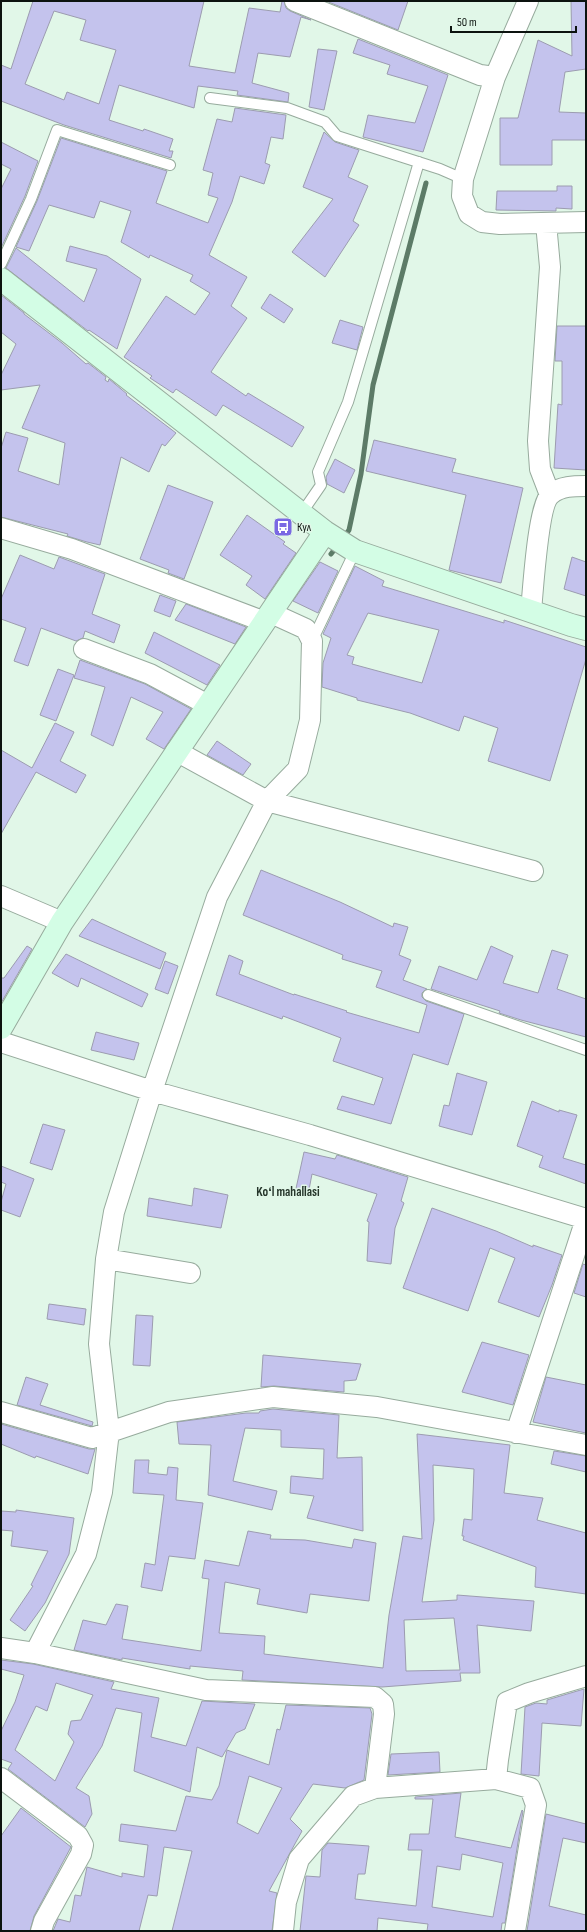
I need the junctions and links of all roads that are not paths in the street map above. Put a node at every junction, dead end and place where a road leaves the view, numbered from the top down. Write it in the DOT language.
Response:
graph roads {
  1 [pos="295,1"];
  2 [pos="528,1"];
  3 [pos="495,77"];
  4 [pos="210,98"];
  5 [pos="419,162"];
  6 [pos="170,165"];
  7 [pos="463,179"];
  8 [pos="586,222"];
  9 [pos="546,223"];
  10 [pos="1,264"];
  11 [pos="1,279"];
  12 [pos="586,486"];
  13 [pos="550,495"];
  14 [pos="301,514"];
  15 [pos="1,528"];
  16 [pos="325,532"];
  17 [pos="355,551"];
  18 [pos="531,611"];
  19 [pos="268,618"];
  20 [pos="586,629"];
  21 [pos="312,641"];
  22 [pos="84,649"];
  23 [pos="208,705"];
  24 [pos="176,751"];
  25 [pos="267,801"];
  26 [pos="533,871"];
  27 [pos="1,896"];
  28 [pos="62,922"];
  29 [pos="428,995"];
  30 [pos="1,1028"];
  31 [pos="1,1042"];
  32 [pos="586,1050"];
  33 [pos="152,1091"];
  34 [pos="586,1219"];
  35 [pos="106,1259"];
  36 [pos="190,1273"];
  37 [pos="1,1412"];
  38 [pos="109,1431"];
  39 [pos="516,1433"];
  40 [pos="586,1445"];
  41 [pos="1,1648"];
  42 [pos="35,1653"];
  43 [pos="586,1676"];
  44 [pos="1,1778"];
  45 [pos="496,1780"];
  46 [pos="375,1788"];
  47 [pos="41,1931"];
  48 [pos="283,1931"];
  49 [pos="515,1931"];
  1 -- 3 [label="street"];
  2 -- 3 [label="street"];
  3 -- 7 [label="street"];
  4 -- 5 [label="lane"];
  5 -- 7 [label="lane"];
  5 -- 14 [label="lane"];
  6 -- 10 [label="lane"];
  7 -- 9 [label="street"];
  8 -- 9 [label="street"];
  9 -- 13 [label="street"];
  11 -- 14 [label="street"];
  12 -- 13 [label="street"];
  13 -- 18 [label="street"];
  14 -- 16 [label="street"];
  15 -- 19 [label="street"];
  16 -- 17 [label="street"];
  16 -- 19 [label="street"];
  17 -- 18 [label="street"];
  17 -- 21 [label="lane"];
  18 -- 20 [label="street"];
  19 -- 21 [label="street"];
  19 -- 23 [label="street"];
  21 -- 25 [label="street"];
  22 -- 23 [label="street"];
  23 -- 24 [label="street"];
  24 -- 25 [label="street"];
  24 -- 28 [label="street"];
  25 -- 26 [label="street"];
  25 -- 33 [label="street"];
  27 -- 28 [label="street"];
  28 -- 30 [label="street"];
  29 -- 32 [label="lane"];
  31 -- 33 [label="street"];
  33 -- 34 [label="street"];
  33 -- 35 [label="street"];
  34 -- 39 [label="street"];
  35 -- 36 [label="street"];
  35 -- 38 [label="street"];
  37 -- 38 [label="street"];
  38 -- 39 [label="street"];
  38 -- 42 [label="street"];
  39 -- 40 [label="street"];
  41 -- 42 [label="street"];
  42 -- 46 [label="street"];
  43 -- 45 [label="street"];
  44 -- 47 [label="street"];
  45 -- 46 [label="street"];
  45 -- 49 [label="street"];
  46 -- 48 [label="street"];
}
